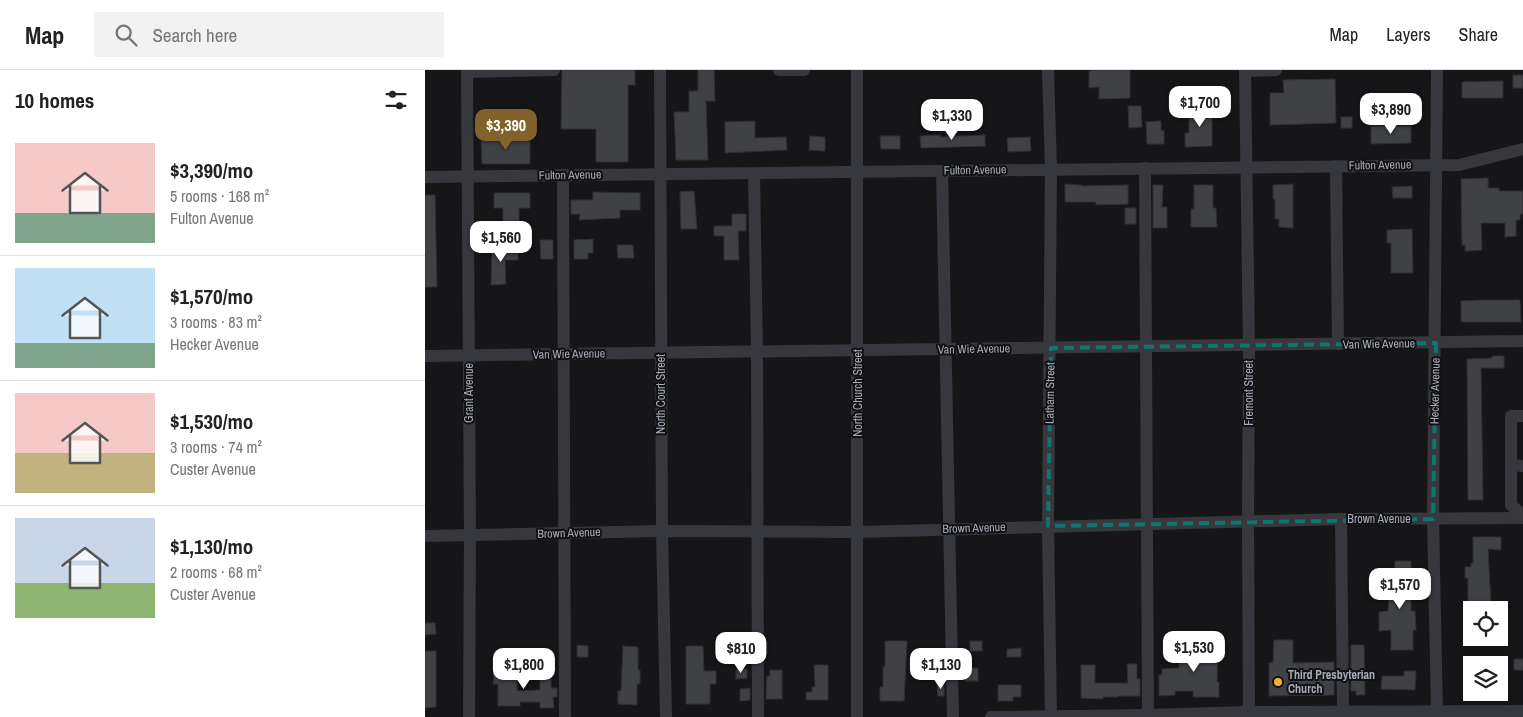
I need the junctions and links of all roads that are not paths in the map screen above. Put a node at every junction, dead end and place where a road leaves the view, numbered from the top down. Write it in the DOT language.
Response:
graph roads {
  1 [pos="554,70"];
  2 [pos="660,70"];
  3 [pos="779,70"];
  4 [pos="804,70"];
  5 [pos="857,70"];
  6 [pos="1048,70"];
  7 [pos="1276,70"];
  8 [pos="1437,70"];
  9 [pos="467,71"];
  10 [pos="1245,71"];
  11 [pos="1523,149"];
  12 [pos="1437,165"];
  13 [pos="1336,166"];
  14 [pos="1246,167"];
  15 [pos="1145,168"];
  16 [pos="1051,169"];
  17 [pos="942,171"];
  18 [pos="858,172"];
  19 [pos="754,173"];
  20 [pos="661,174"];
  21 [pos="563,175"];
  22 [pos="467,176"];
  23 [pos="425,177"];
  24 [pos="1523,341"];
  25 [pos="1435,343"];
  26 [pos="1338,344"];
  27 [pos="1249,346"];
  28 [pos="1146,347"];
  29 [pos="1051,348"];
  30 [pos="945,350"];
  31 [pos="858,351"];
  32 [pos="757,352"];
  33 [pos="660,353"];
  34 [pos="563,354"];
  35 [pos="425,356"];
  36 [pos="469,356"];
  37 [pos="1523,416"];
  38 [pos="1517,466"];
  39 [pos="1521,515"];
  40 [pos="1341,519"];
  41 [pos="1433,519"];
  42 [pos="1248,522"];
  43 [pos="1147,524"];
  44 [pos="1048,526"];
  45 [pos="949,529"];
  46 [pos="662,531"];
  47 [pos="757,531"];
  48 [pos="858,532"];
  49 [pos="563,533"];
  50 [pos="425,536"];
  51 [pos="470,536"];
  52 [pos="1523,711"];
  53 [pos="1343,712"];
  54 [pos="1437,712"];
  55 [pos="1249,715"];
  56 [pos="1148,716"];
  57 [pos="469,717"];
  58 [pos="565,717"];
  59 [pos="666,717"];
  60 [pos="758,717"];
  61 [pos="857,717"];
  62 [pos="953,717"];
  63 [pos="991,717"];
  64 [pos="1051,717"];
  1 -- 9 [label="street"];
  2 -- 20 [label="street, North Court Street"];
  3 -- 4 [label="street"];
  5 -- 18 [label="street, North Church Street"];
  6 -- 16 [label="street, Latham Street"];
  7 -- 10 [label="street"];
  8 -- 12 [label="street, Hecker Avenue"];
  9 -- 22 [label="street, Grant Avenue"];
  10 -- 14 [label="street, Fremont Street"];
  11 -- 12 [label="street, Fulton Avenue"];
  12 -- 13 [label="street, Fulton Avenue"];
  12 -- 25 [label="street, Hecker Avenue"];
  13 -- 14 [label="street, Fulton Avenue"];
  13 -- 26 [label="street"];
  14 -- 15 [label="street, Fulton Avenue"];
  14 -- 27 [label="street, Fremont Street"];
  15 -- 16 [label="street, Fulton Avenue"];
  15 -- 28 [label="street"];
  16 -- 17 [label="street, Fulton Avenue"];
  16 -- 29 [label="street, Latham Street"];
  17 -- 18 [label="street, Fulton Avenue"];
  17 -- 30 [label="street"];
  18 -- 19 [label="street, Fulton Avenue"];
  18 -- 31 [label="street, North Church Street"];
  19 -- 20 [label="street, Fulton Avenue"];
  19 -- 32 [label="street"];
  20 -- 21 [label="street, Fulton Avenue"];
  20 -- 33 [label="street, North Court Street"];
  21 -- 22 [label="street, Fulton Avenue"];
  21 -- 34 [label="street"];
  22 -- 23 [label="street, Fulton Avenue"];
  22 -- 36 [label="street, Grant Avenue"];
  24 -- 25 [label="street, Van Wie Avenue"];
  25 -- 26 [label="street, Van Wie Avenue"];
  25 -- 41 [label="street, Hecker Avenue"];
  26 -- 27 [label="street, Van Wie Avenue"];
  27 -- 28 [label="street, Van Wie Avenue"];
  27 -- 42 [label="street, Fremont Street"];
  28 -- 29 [label="street, Van Wie Avenue"];
  28 -- 43 [label="street"];
  29 -- 30 [label="street, Van Wie Avenue"];
  29 -- 44 [label="street, Latham Street"];
  30 -- 31 [label="street, Van Wie Avenue"];
  30 -- 45 [label="street"];
  31 -- 32 [label="street, Van Wie Avenue"];
  31 -- 48 [label="street, North Church Street"];
  32 -- 33 [label="street, Van Wie Avenue"];
  32 -- 47 [label="street"];
  33 -- 34 [label="street, Van Wie Avenue"];
  33 -- 46 [label="street, North Court Street"];
  34 -- 36 [label="street, Van Wie Avenue"];
  34 -- 49 [label="street"];
  35 -- 36 [label="street, Van Wie Avenue"];
  36 -- 51 [label="street, Grant Avenue"];
  37 -- 38 [label="street"];
  38 -- 39 [label="street"];
  39 -- 41 [label="street, Brown Avenue"];
  40 -- 41 [label="street, Brown Avenue"];
  40 -- 42 [label="street, Brown Avenue"];
  40 -- 53 [label="street"];
  41 -- 54 [label="street, Hecker Avenue"];
  42 -- 43 [label="street, Brown Avenue"];
  42 -- 55 [label="street, Fremont Street"];
  43 -- 44 [label="street, Brown Avenue"];
  43 -- 56 [label="street"];
  44 -- 45 [label="street, Brown Avenue"];
  44 -- 64 [label="street, Latham Street"];
  45 -- 48 [label="street, Brown Avenue"];
  45 -- 62 [label="street"];
  46 -- 47 [label="street, Brown Avenue"];
  46 -- 49 [label="street, Brown Avenue"];
  46 -- 59 [label="street, North Court Street"];
  47 -- 48 [label="street, Brown Avenue"];
  47 -- 60 [label="street"];
  48 -- 61 [label="street, North Church Street"];
  49 -- 51 [label="street, Brown Avenue"];
  49 -- 58 [label="street"];
  50 -- 51 [label="street, Brown Avenue"];
  51 -- 57 [label="street, Grant Avenue"];
  52 -- 54 [label="street"];
  53 -- 54 [label="street"];
  53 -- 55 [label="street"];
  55 -- 56 [label="street"];
  56 -- 64 [label="street"];
  63 -- 64 [label="street"];
}
